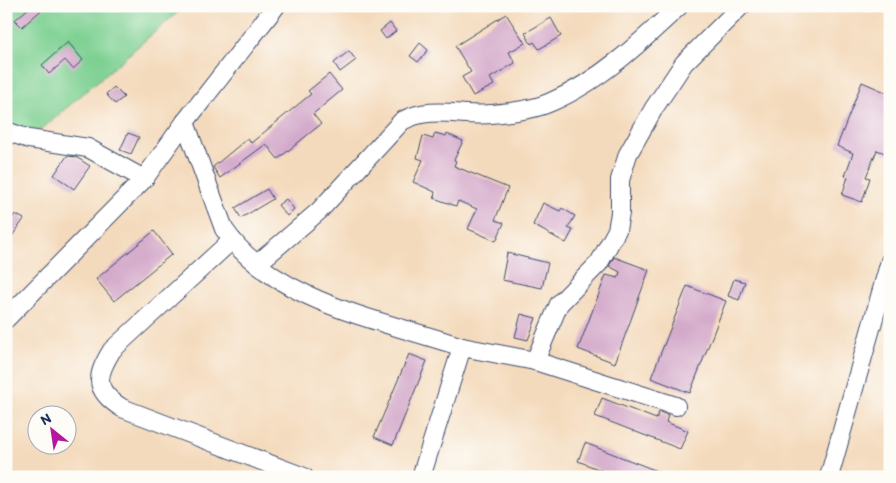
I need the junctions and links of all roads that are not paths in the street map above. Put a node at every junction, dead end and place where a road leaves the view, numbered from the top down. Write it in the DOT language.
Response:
graph roads {
  1 [pos="276,6"];
  2 [pos="679,6"];
  3 [pos="741,6"];
  4 [pos="185,122"];
  5 [pos="6,131"];
  6 [pos="144,179"];
  7 [pos="232,240"];
  8 [pos="890,261"];
  9 [pos="257,264"];
  10 [pos="6,320"];
  11 [pos="462,347"];
  12 [pos="535,361"];
  13 [pos="676,406"];
  14 [pos="304,477"];
  15 [pos="421,477"];
  16 [pos="829,477"];
  1 -- 4 [label="street"];
  2 -- 9 [label="street"];
  3 -- 12 [label="street"];
  4 -- 6 [label="street"];
  4 -- 7 [label="street"];
  5 -- 6 [label="street"];
  6 -- 10 [label="street"];
  7 -- 9 [label="street"];
  7 -- 14 [label="street"];
  8 -- 16 [label="street"];
  9 -- 11 [label="street"];
  11 -- 12 [label="street"];
  11 -- 15 [label="street"];
  12 -- 13 [label="street"];
}
